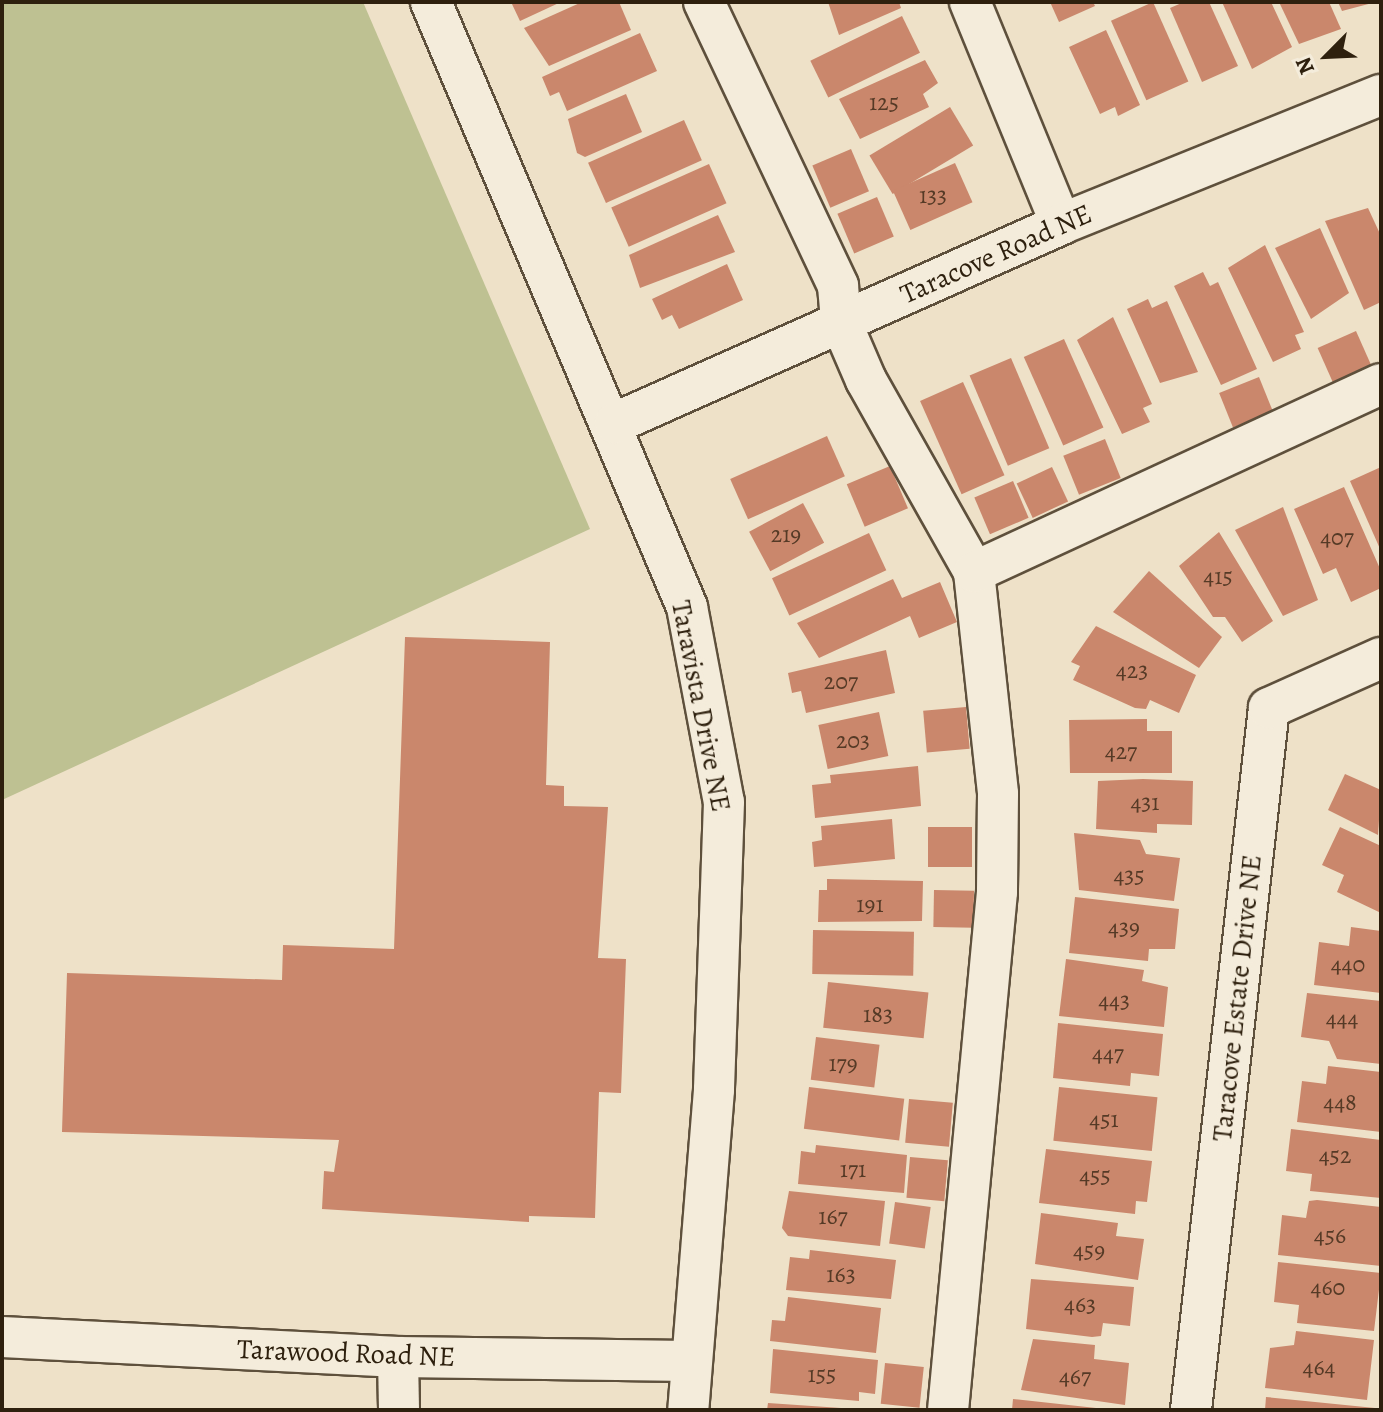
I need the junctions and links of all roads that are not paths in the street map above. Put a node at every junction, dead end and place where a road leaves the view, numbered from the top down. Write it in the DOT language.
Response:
graph roads {
  1 [pos="431,2"];
  2 [pos="704,2"];
  3 [pos="970,2"];
  4 [pos="1381,95"];
  5 [pos="1061,224"];
  6 [pos="841,322"];
  7 [pos="1381,384"];
  8 [pos="615,423"];
  9 [pos="974,572"];
  10 [pos="1381,658"];
  11 [pos="2,1337"];
  12 [pos="398,1357"];
  13 [pos="689,1361"];
  14 [pos="399,1410"];
  15 [pos="688,1410"];
  16 [pos="948,1410"];
  17 [pos="1191,1410"];
  1 -- 8 [label="street, Taravista Drive NE"];
  2 -- 6 [label="street"];
  3 -- 5 [label="street"];
  4 -- 5 [label="street, Taracove Road NE"];
  5 -- 6 [label="street, Taracove Road NE"];
  6 -- 8 [label="street, Taracove Road NE"];
  6 -- 9 [label="street"];
  7 -- 9 [label="street"];
  8 -- 13 [label="street, Taravista Drive NE"];
  9 -- 16 [label="street"];
  10 -- 17 [label="street, Taracove Estate Drive NE"];
  11 -- 12 [label="street, Tarawood Road NE"];
  12 -- 13 [label="street, Tarawood Road NE"];
  12 -- 14 [label="street"];
  13 -- 15 [label="street, Taravista Drive NE"];
}
